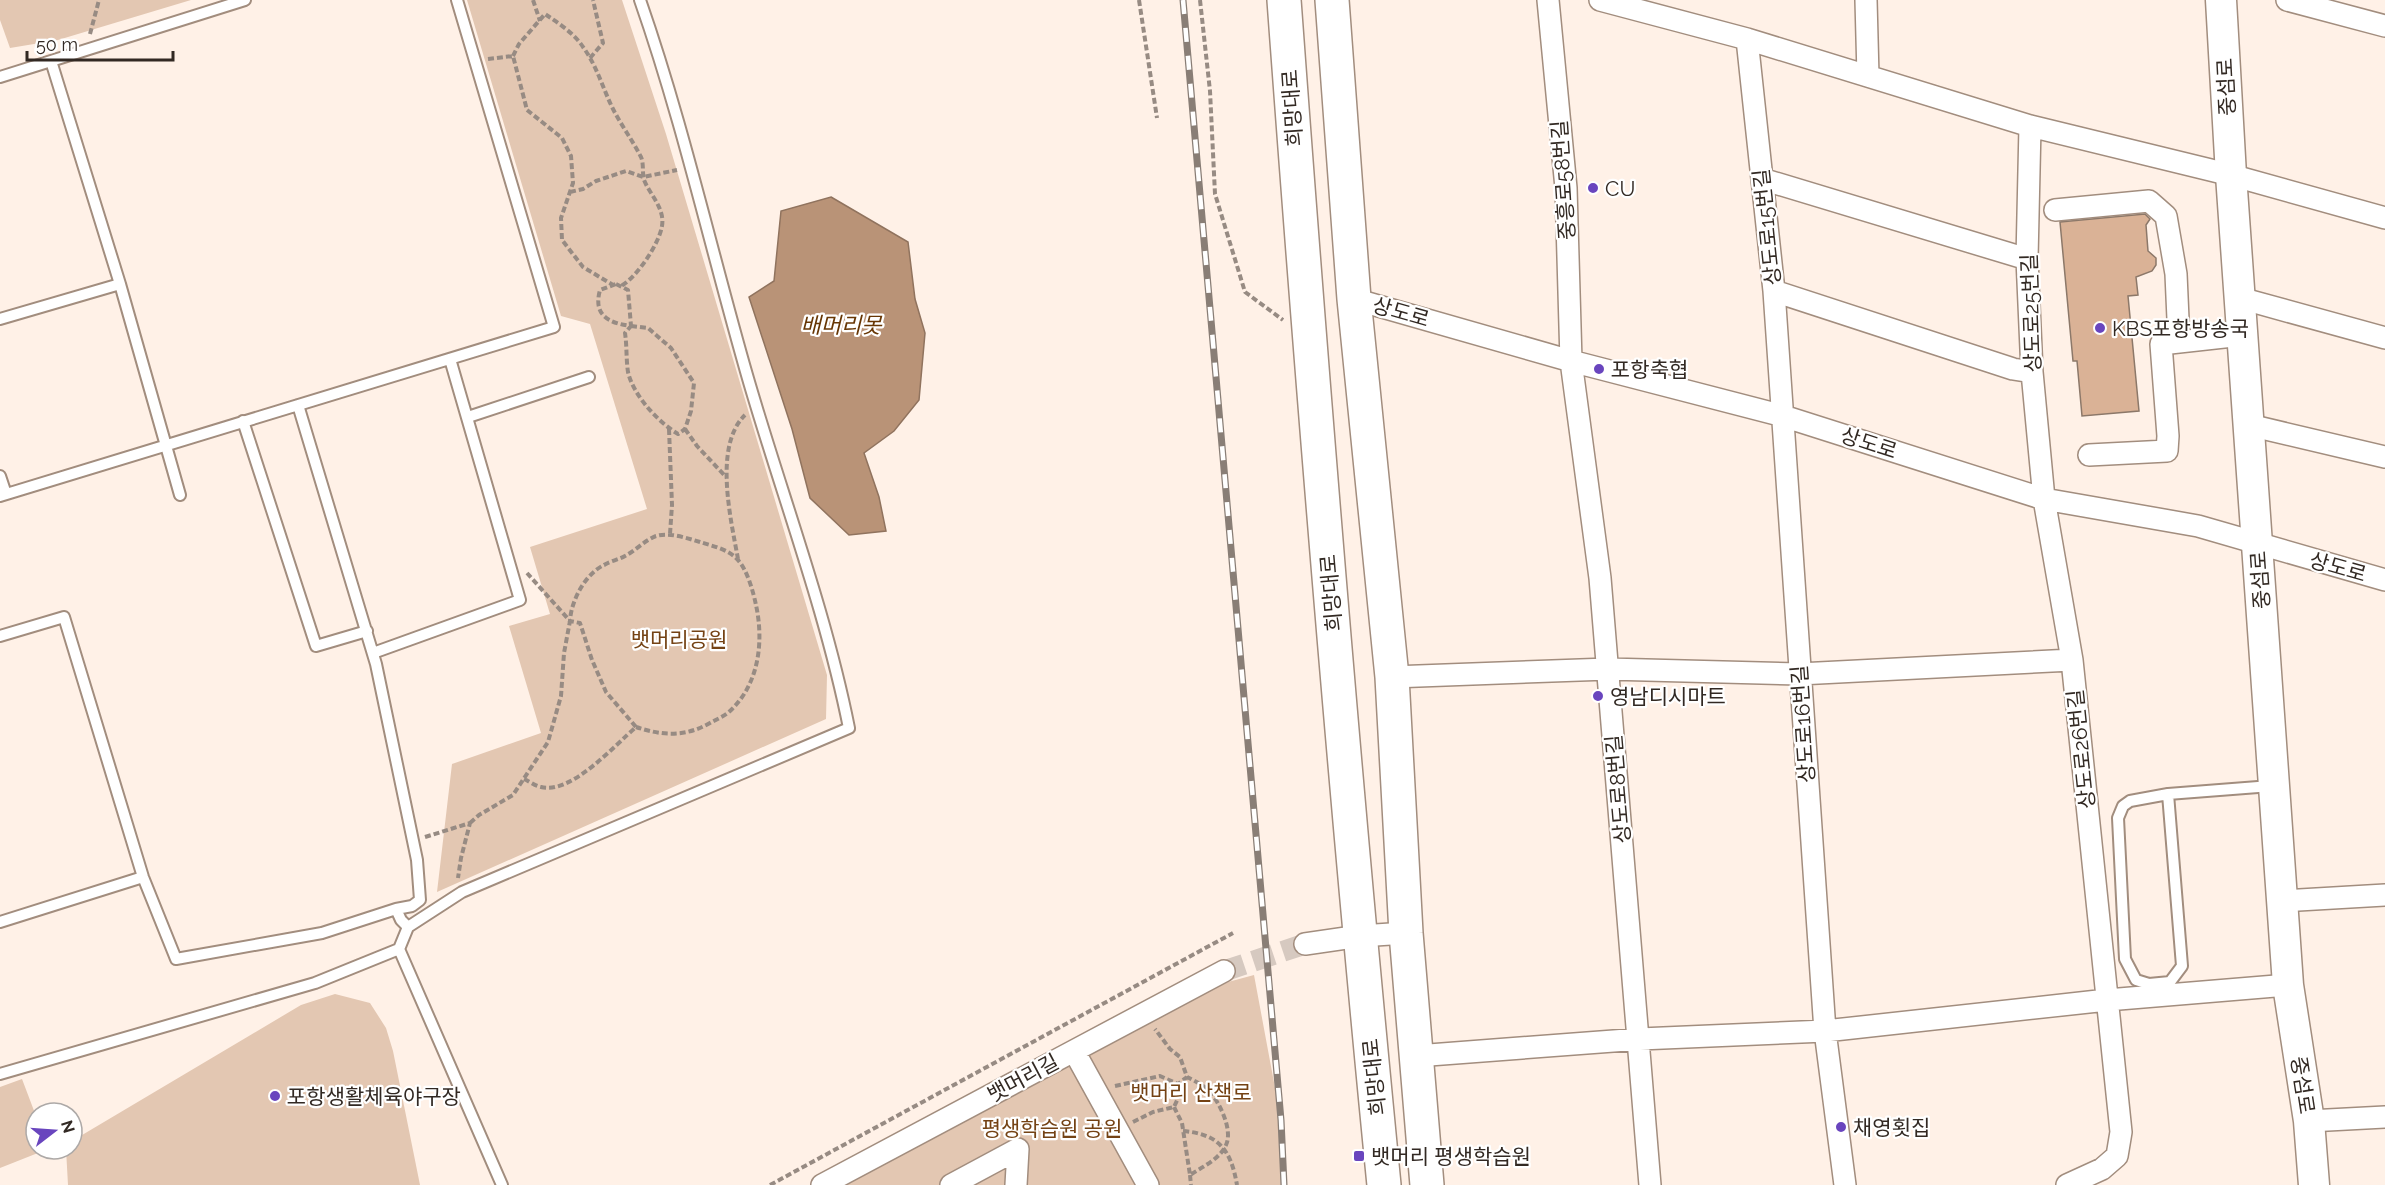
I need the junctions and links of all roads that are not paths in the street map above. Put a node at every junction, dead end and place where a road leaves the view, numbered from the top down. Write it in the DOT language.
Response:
graph roads {
  1 [pos="244,0"];
  2 [pos="457,0"];
  3 [pos="640,0"];
  4 [pos="1284,0"];
  5 [pos="1332,0"];
  6 [pos="1548,0"];
  7 [pos="1600,0"];
  8 [pos="1866,0"];
  9 [pos="2221,0"];
  10 [pos="2287,0"];
  11 [pos="2385,26"];
  12 [pos="1747,39"];
  13 [pos="51,61"];
  14 [pos="1868,76"];
  15 [pos="0,77"];
  16 [pos="2030,126"];
  17 [pos="2231,175"];
  18 [pos="1762,179"];
  19 [pos="2055,210"];
  20 [pos="2385,218"];
  21 [pos="2028,259"];
  22 [pos="120,284"];
  23 [pos="1773,291"];
  24 [pos="2240,298"];
  25 [pos="1354,299"];
  26 [pos="0,319"];
  27 [pos="2242,335"];
  28 [pos="2385,338"];
  29 [pos="2179,342"];
  30 [pos="450,359"];
  31 [pos="1571,361"];
  32 [pos="2032,372"];
  33 [pos="589,377"];
  34 [pos="298,405"];
  35 [pos="1783,416"];
  36 [pos="468,417"];
  37 [pos="243,421"];
  38 [pos="2249,425"];
  39 [pos="167,444"];
  40 [pos="2089,455"];
  41 [pos="2385,457"];
  42 [pos="0,476"];
  43 [pos="3,495"];
  44 [pos="180,495"];
  45 [pos="2044,499"];
  46 [pos="2258,544"];
  47 [pos="2385,580"];
  48 [pos="367,631"];
  49 [pos="0,636"];
  50 [pos="373,653"];
  51 [pos="2072,660"];
  52 [pos="1608,669"];
  53 [pos="1799,674"];
  54 [pos="1392,677"];
  55 [pos="2274,786"];
  56 [pos="2168,794"];
  57 [pos="143,877"];
  58 [pos="2385,895"];
  59 [pos="2282,901"];
  60 [pos="396,909"];
  61 [pos="0,922"];
  62 [pos="408,927"];
  63 [pos="1406,933"];
  64 [pos="1360,936"];
  65 [pos="1305,944"];
  66 [pos="399,949"];
  67 [pos="1224,971"];
  68 [pos="2288,985"];
  69 [pos="2107,1000"];
  70 [pos="1825,1031"];
  71 [pos="1640,1039"];
  72 [pos="1074,1051"];
  73 [pos="1416,1056"];
  74 [pos="0,1074"];
  75 [pos="2385,1117"];
  76 [pos="2309,1121"];
  77 [pos="845,1179"];
  78 [pos="1144,1184"];
  79 [pos="502,1185"];
  80 [pos="822,1185"];
  81 [pos="951,1185"];
  82 [pos="1016,1185"];
  83 [pos="1384,1185"];
  84 [pos="1427,1185"];
  85 [pos="1650,1185"];
  86 [pos="1845,1185"];
  87 [pos="2067,1185"];
  88 [pos="2314,1185"];
  1 -- 13 [label="lane"];
  2 -- 30 [label="lane"];
  3 -- 62 [label="lane"];
  4 -- 64 [label="main road, 희망대로"];
  5 -- 25 [label="main road, 희망대로"];
  6 -- 31 [label="street, 중흥로58번길"];
  7 -- 12 [label="street"];
  8 -- 14 [label="street"];
  9 -- 17 [label="main road, 중섬로"];
  10 -- 11 [label="street"];
  12 -- 14 [label="street"];
  12 -- 18 [label="street, 상도로15번길"];
  13 -- 15 [label="lane"];
  13 -- 22 [label="lane"];
  14 -- 16 [label="street"];
  16 -- 17 [label="street"];
  16 -- 21 [label="street, 상도로25번길"];
  17 -- 20 [label="street"];
  17 -- 24 [label="main road, 중섬로"];
  18 -- 21 [label="street"];
  18 -- 23 [label="street, 상도로15번길"];
  19 -- 29 [label="street"];
  21 -- 32 [label="street, 상도로25번길"];
  22 -- 26 [label="lane"];
  22 -- 39 [label="lane"];
  23 -- 32 [label="street"];
  23 -- 35 [label="street, 상도로15번길"];
  24 -- 27 [label="main road, 중섬로"];
  24 -- 28 [label="street"];
  25 -- 31 [label="street, 상도로"];
  25 -- 54 [label="main road, 희망대로"];
  27 -- 29 [label="street"];
  27 -- 38 [label="main road, 중섬로"];
  29 -- 40 [label="street"];
  30 -- 34 [label="lane"];
  30 -- 36 [label="lane"];
  31 -- 35 [label="street, 상도로"];
  31 -- 52 [label="street, 상도로8번길"];
  32 -- 45 [label="street, 상도로25번길"];
  33 -- 36 [label="lane"];
  34 -- 37 [label="lane"];
  34 -- 48 [label="lane"];
  35 -- 45 [label="street, 상도로"];
  35 -- 53 [label="street, 상도로16번길"];
  36 -- 50 [label="lane"];
  37 -- 39 [label="lane"];
  37 -- 48 [label="lane"];
  38 -- 41 [label="street"];
  38 -- 46 [label="main road, 중섬로"];
  39 -- 43 [label="lane"];
  39 -- 44 [label="lane"];
  42 -- 43 [label="lane"];
  45 -- 46 [label="street, 상도로"];
  45 -- 51 [label="street, 상도로26번길"];
  46 -- 47 [label="street, 상도로"];
  46 -- 55 [label="main road, 중섬로"];
  48 -- 50 [label="lane"];
  49 -- 57 [label="lane"];
  50 -- 60 [label="lane"];
  51 -- 53 [label="street"];
  51 -- 69 [label="street, 상도로26번길"];
  52 -- 53 [label="street"];
  52 -- 54 [label="street"];
  52 -- 71 [label="street, 상도로8번길"];
  53 -- 70 [label="street, 상도로16번길"];
  54 -- 63 [label="main road, 희망대로"];
  55 -- 56 [label="lane"];
  55 -- 59 [label="main road, 중섬로"];
  56 -- 56 [label="lane"];
  57 -- 60 [label="lane"];
  57 -- 61 [label="lane"];
  58 -- 59 [label="street"];
  59 -- 68 [label="main road, 중섬로"];
  60 -- 62 [label="lane"];
  62 -- 66 [label="lane"];
  63 -- 64 [label="street"];
  63 -- 73 [label="main road, 희망대로"];
  64 -- 65 [label="street"];
  64 -- 83 [label="main road, 희망대로"];
  66 -- 74 [label="lane"];
  66 -- 79 [label="lane"];
  67 -- 72 [label="street, 뱃머리길"];
  68 -- 69 [label="street"];
  68 -- 76 [label="main road, 중섬로"];
  69 -- 70 [label="street"];
  69 -- 87 [label="street, 상도로26번길"];
  70 -- 71 [label="street"];
  70 -- 86 [label="street, 상도로16번길"];
  71 -- 73 [label="street"];
  71 -- 85 [label="street, 상도로8번길"];
  72 -- 77 [label="street, 뱃머리길"];
  72 -- 78 [label="street"];
  73 -- 84 [label="main road, 희망대로"];
  75 -- 76 [label="street"];
  76 -- 88 [label="main road, 중섬로"];
  77 -- 80 [label="street, 뱃머리길"];
  81 -- 82 [label="street"];
}
